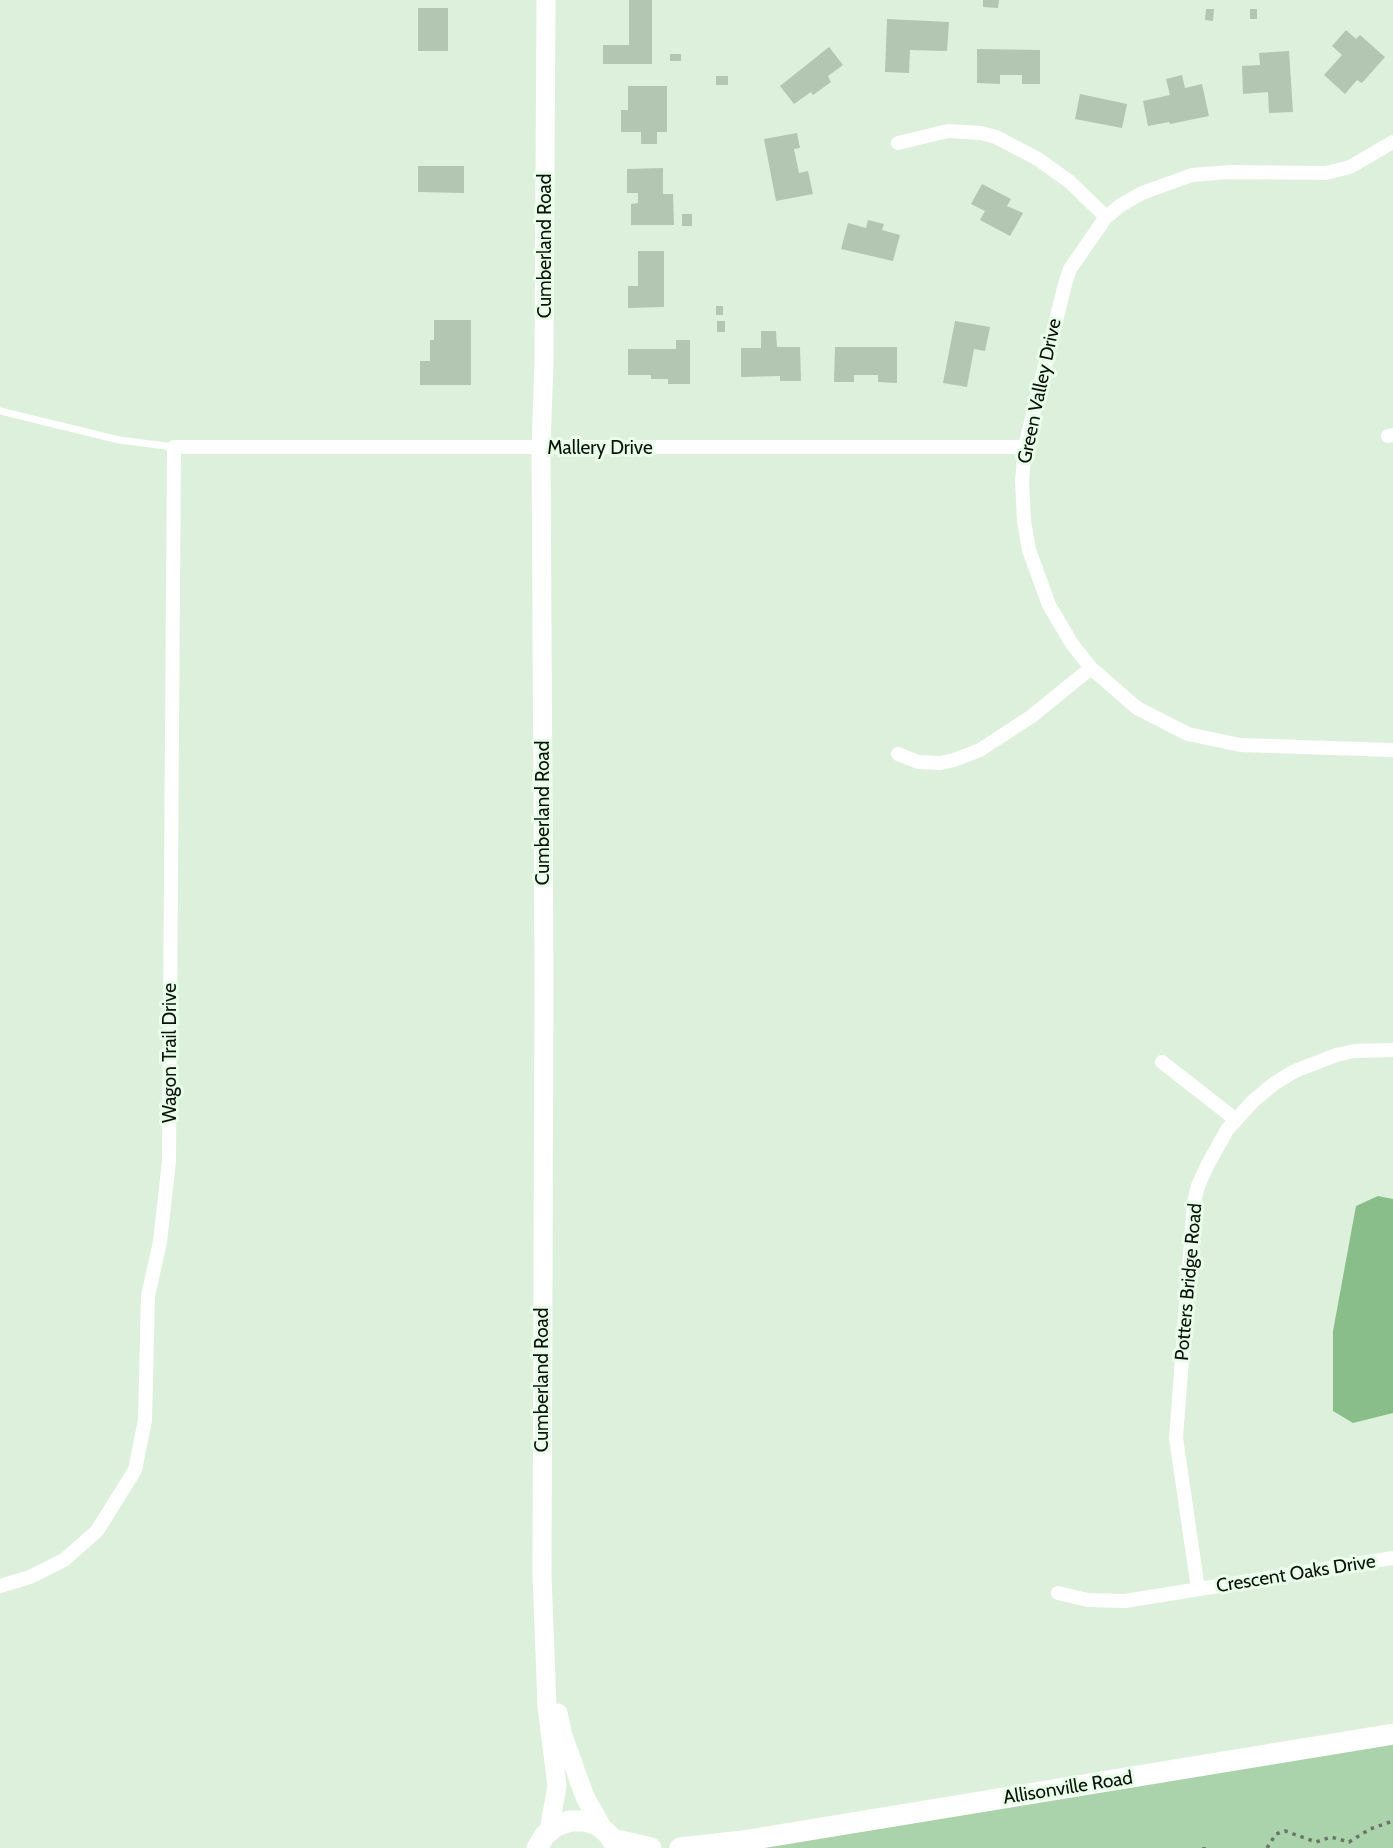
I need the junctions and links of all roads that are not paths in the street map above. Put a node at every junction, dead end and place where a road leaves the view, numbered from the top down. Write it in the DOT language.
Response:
graph roads {
  1 [pos="546,0"];
  2 [pos="898,143"];
  3 [pos="1391,147"];
  4 [pos="1106,217"];
  5 [pos="0,411"];
  6 [pos="174,447"];
  7 [pos="1025,447"];
  8 [pos="541,448"];
  9 [pos="1091,668"];
  10 [pos="1393,750"];
  11 [pos="898,754"];
  12 [pos="1393,1050"];
  13 [pos="1162,1062"];
  14 [pos="1235,1119"];
  15 [pos="1393,1558"];
  16 [pos="0,1586"];
  17 [pos="1198,1589"];
  18 [pos="1058,1593"];
  19 [pos="543,1626"];
  20 [pos="1393,1734"];
  21 [pos="611,1839"];
  22 [pos="742,1841"];
  23 [pos="538,1842"];
  24 [pos="651,1848"];
  25 [pos="680,1848"];
  26 [pos="719,1848"];
  1 -- 8 [label="street, Cumberland Road"];
  2 -- 4 [label="street"];
  3 -- 4 [label="street, Green Valley Drive"];
  4 -- 7 [label="street, Green Valley Drive"];
  5 -- 6 [label="lane"];
  6 -- 8 [label="street, Mallery Drive"];
  6 -- 16 [label="street, Wagon Trail Drive"];
  7 -- 8 [label="street, Mallery Drive"];
  7 -- 9 [label="street, Green Valley Drive"];
  8 -- 19 [label="street, Cumberland Road"];
  9 -- 10 [label="street, Green Valley Drive"];
  9 -- 11 [label="street"];
  12 -- 14 [label="street, Potters Bridge Road"];
  13 -- 14 [label="street"];
  14 -- 17 [label="street, Potters Bridge Road"];
  15 -- 17 [label="street, Crescent Oaks Drive"];
  17 -- 18 [label="street, Crescent Oaks Drive"];
  19 -- 21 [label="street, Cumberland Road"];
  19 -- 23 [label="street, Cumberland Road"];
  20 -- 22 [label="main road, Allisonville Road"];
  21 -- 23 [label="main road"];
  21 -- 24 [label="main road"];
  22 -- 25 [label="main road, Allisonville Road"];
  22 -- 26 [label="main road, Allisonville Road"];
}
